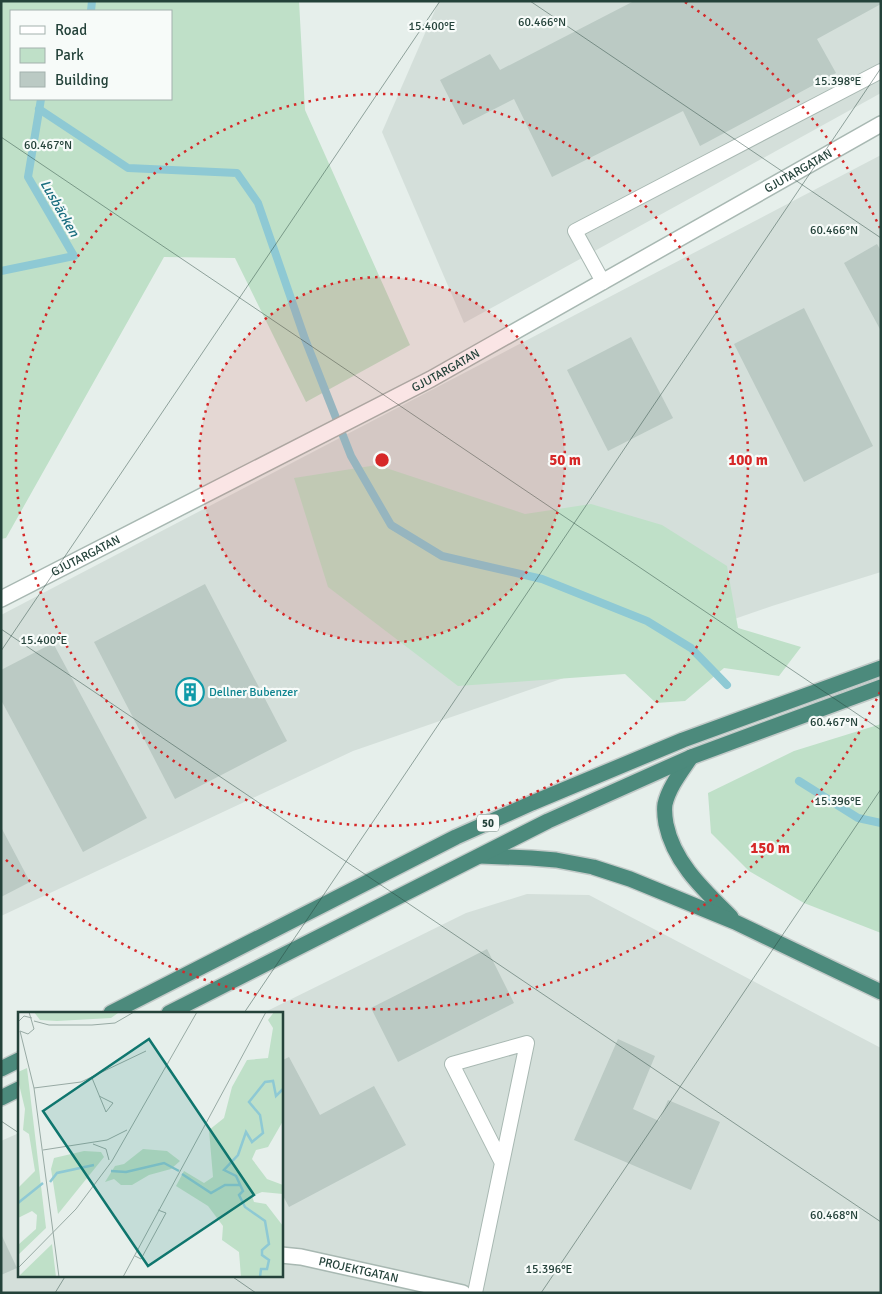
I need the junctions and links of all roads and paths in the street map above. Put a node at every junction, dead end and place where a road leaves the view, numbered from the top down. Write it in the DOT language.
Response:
graph roads {
  1 [pos="881,71"];
  2 [pos="881,124"];
  3 [pos="603,282"];
  4 [pos="1,599"];
  5 [pos="881,668"];
  6 [pos="881,687"];
  7 [pos="690,757"];
  8 [pos="476,856"];
  9 [pos="736,922"];
  10 [pos="877,992"];
  11 [pos="113,1012"];
  12 [pos="171,1012"];
  13 [pos="18,1060"];
  14 [pos="1,1069"];
  15 [pos="18,1090"];
  16 [pos="1,1098"];
  17 [pos="502,1163"];
  18 [pos="282,1255"];
  19 [pos="463,1293"];
  20 [pos="475,1293"];
  1 -- 3 [label="lane"];
  2 -- 3 [label="street, GJUTARGATAN"];
  3 -- 4 [label="street, GJUTARGATAN"];
  5 -- 11 [label="highway, 50"];
  6 -- 7 [label="highway, 50"];
  7 -- 8 [label="highway, 50"];
  7 -- 9 [label="highway"];
  8 -- 9 [label="highway"];
  8 -- 12 [label="highway, 50"];
  9 -- 10 [label="highway"];
  13 -- 14 [label="highway"];
  15 -- 16 [label="highway"];
  17 -- 17 [label="lane"];
  17 -- 20 [label="lane"];
  18 -- 19 [label="street, PROJEKTGATAN"];
}
